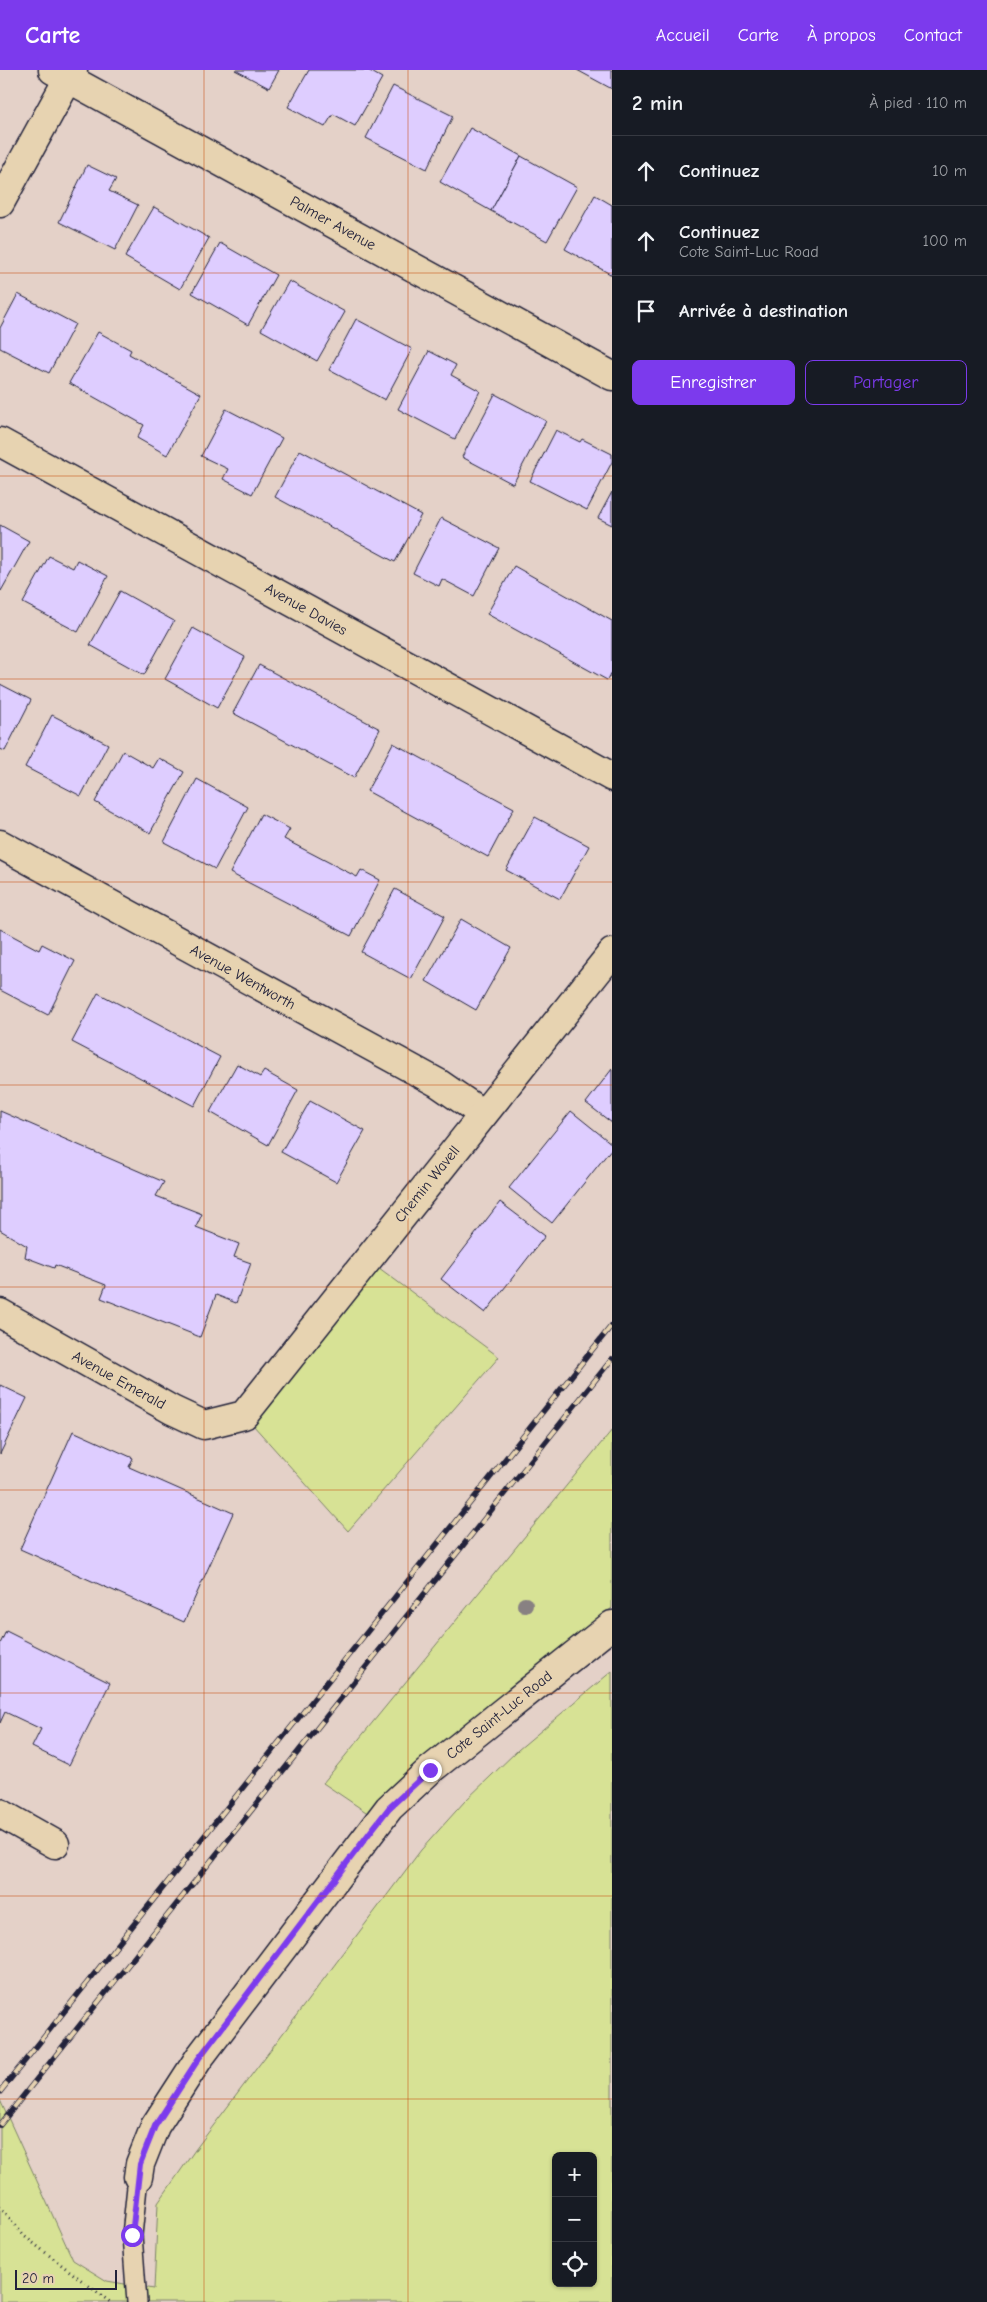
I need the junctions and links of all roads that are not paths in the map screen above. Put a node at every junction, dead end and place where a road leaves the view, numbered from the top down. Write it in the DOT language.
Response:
graph roads {
  1 [pos="65,73"];
  2 [pos="0,203"];
  3 [pos="612,376"];
  4 [pos="0,442"];
  5 [pos="612,777"];
  6 [pos="0,844"];
  7 [pos="612,953"];
  8 [pos="483,1114"];
  9 [pos="0,1313"];
  10 [pos="244,1415"];
  11 [pos="612,1625"];
  12 [pos="0,1813"];
  13 [pos="55,1844"];
  14 [pos="138,2177"];
  15 [pos="137,2302"];
  1 -- 2 [label="street"];
  1 -- 3 [label="street, Palmer Avenue"];
  4 -- 5 [label="street, Avenue Davies"];
  6 -- 8 [label="street, Avenue Wentworth"];
  7 -- 8 [label="street, Chemin Wavell"];
  8 -- 10 [label="street, Chemin Wavell"];
  9 -- 10 [label="street, Avenue Emerald"];
  11 -- 14 [label="street, Cote Saint-Luc Road"];
  12 -- 13 [label="street"];
  14 -- 15 [label="lane"];
}
